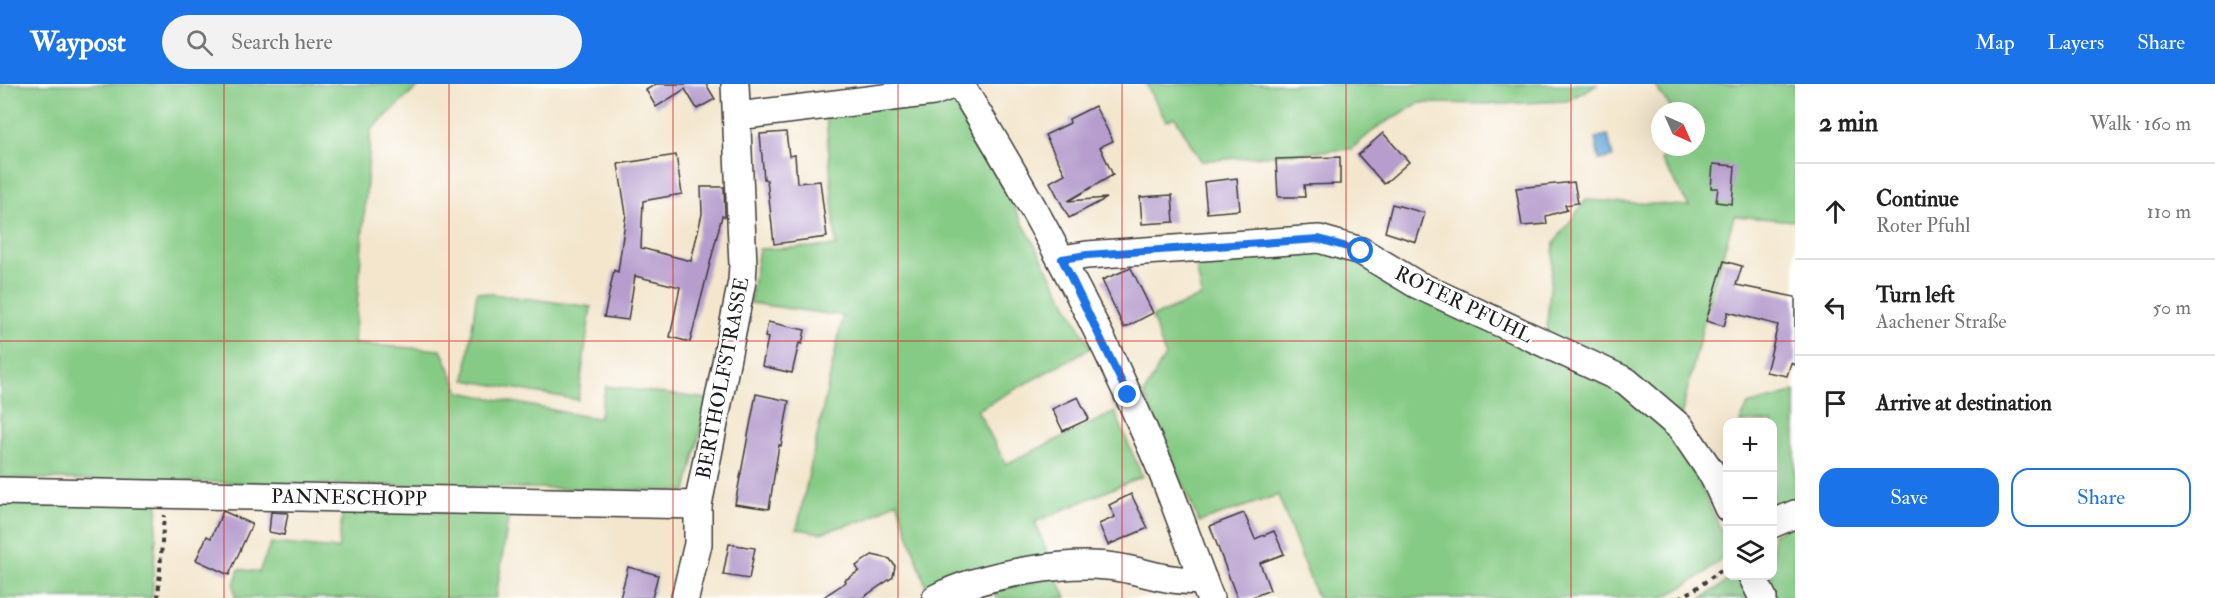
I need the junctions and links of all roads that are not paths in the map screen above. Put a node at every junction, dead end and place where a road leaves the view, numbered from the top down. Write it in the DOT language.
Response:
graph roads {
  1 [pos="735,84"];
  2 [pos="954,84"];
  3 [pos="960,84"];
  4 [pos="738,116"];
  5 [pos="1062,259"];
  6 [pos="0,491"];
  7 [pos="1723,497"];
  8 [pos="698,505"];
  9 [pos="1795,514"];
  10 [pos="1777,522"];
  11 [pos="1754,580"];
  12 [pos="1206,589"];
  13 [pos="685,598"];
  14 [pos="936,598"];
  15 [pos="1763,598"];
  1 -- 4 [label="street, BERTHOLFSTRASSE"];
  2 -- 4 [label="street"];
  3 -- 5 [label="street"];
  4 -- 8 [label="street, BERTHOLFSTRASSE"];
  5 -- 7 [label="street, ROTER PFUHL"];
  5 -- 12 [label="street"];
  6 -- 8 [label="street, PANNESCHOPP"];
  8 -- 13 [label="street, BERTHOLFSTRASSE"];
  9 -- 10 [label="street"];
  11 -- 15 [label="street"];
  12 -- 14 [label="street"];
}
